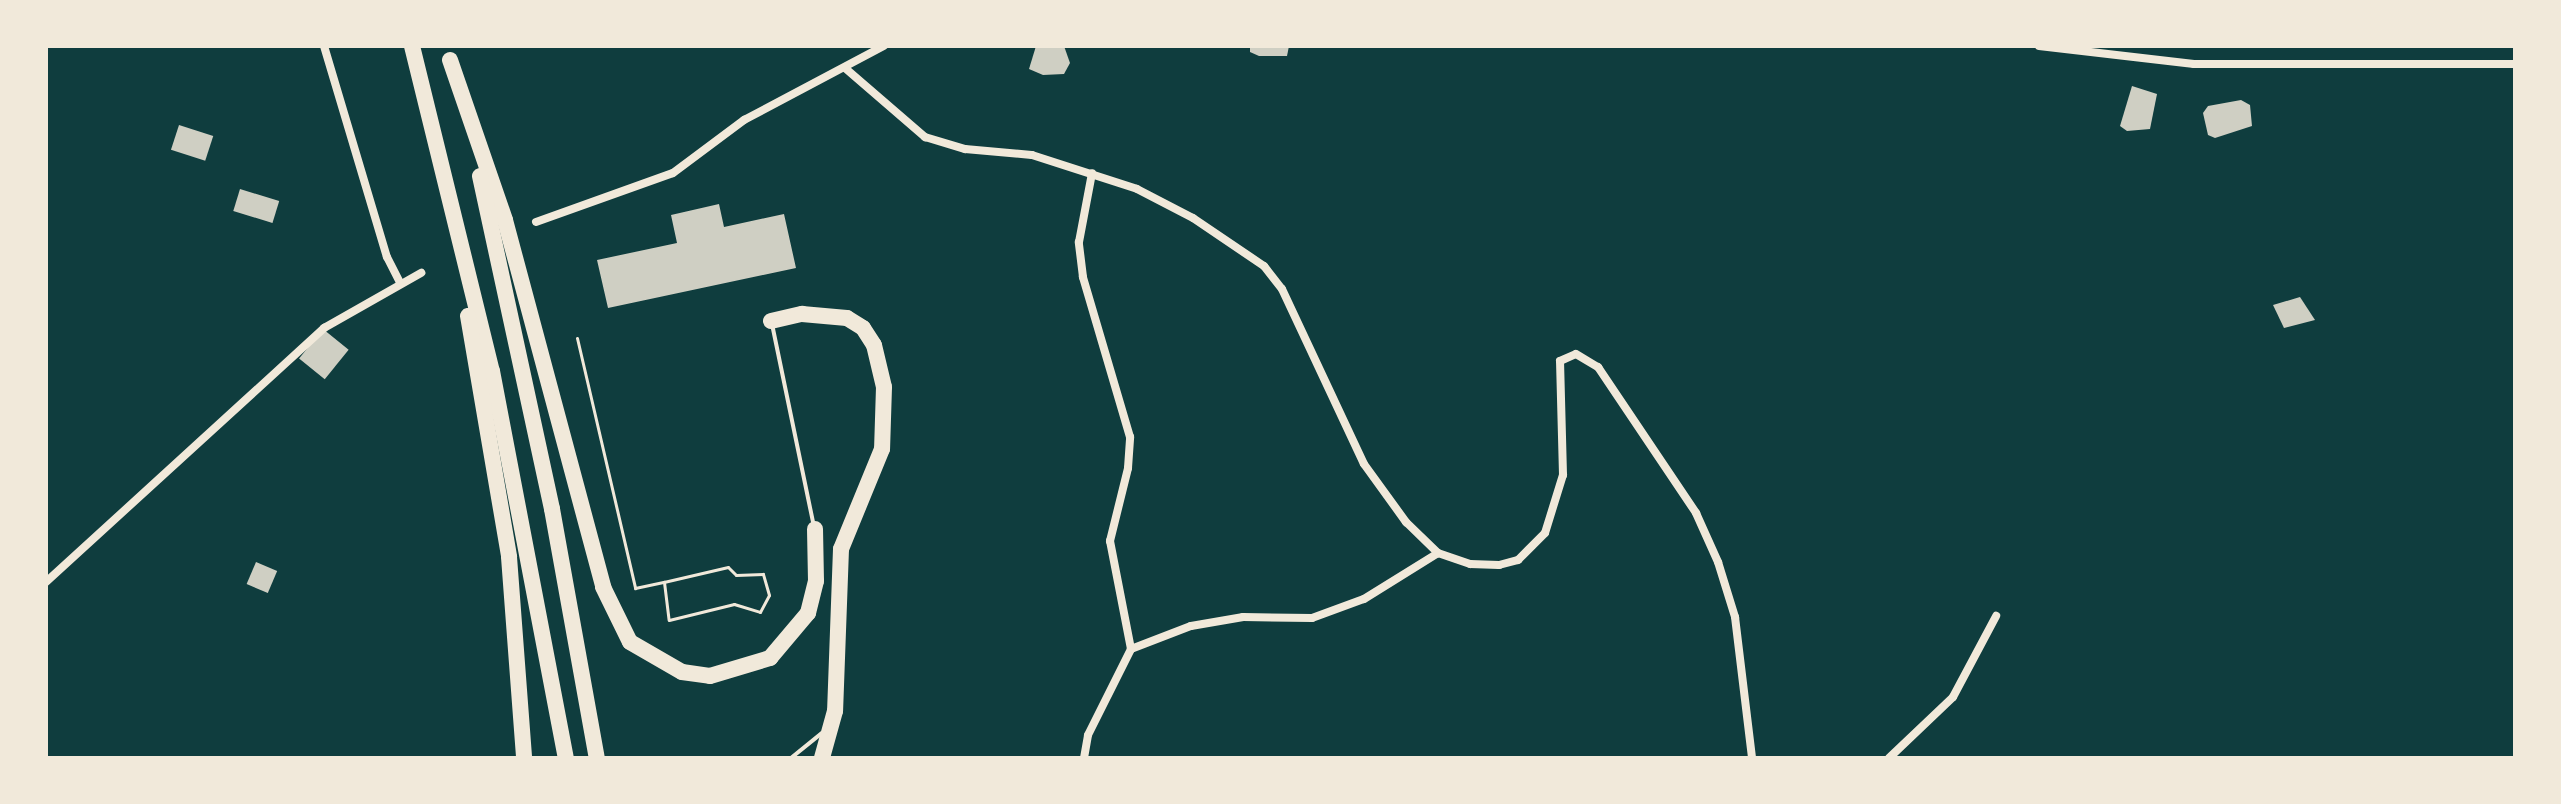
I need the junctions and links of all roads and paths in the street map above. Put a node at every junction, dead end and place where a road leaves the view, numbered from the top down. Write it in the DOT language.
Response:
graph roads {
  1 [pos="324,46"];
  2 [pos="412,46"];
  3 [pos="884,46"];
  4 [pos="2039,46"];
  5 [pos="448,53"];
  6 [pos="2515,64"];
  7 [pos="845,68"];
  8 [pos="418,69"];
  9 [pos="1092,173"];
  10 [pos="536,222"];
  11 [pos="421,273"];
  12 [pos="401,284"];
  13 [pos="771,321"];
  14 [pos="577,338"];
  15 [pos="815,529"];
  16 [pos="1438,553"];
  17 [pos="46,582"];
  18 [pos="664,582"];
  19 [pos="1996,616"];
  20 [pos="1131,649"];
  21 [pos="835,711"];
  22 [pos="524,758"];
  23 [pos="566,758"];
  24 [pos="597,758"];
  25 [pos="791,758"];
  26 [pos="822,758"];
  27 [pos="1084,758"];
  28 [pos="1752,758"];
  29 [pos="1889,758"];
  1 -- 12 [label="street"];
  2 -- 8 [label="highway"];
  3 -- 7 [label="street"];
  4 -- 6 [label="street"];
  5 -- 15 [label="highway"];
  5 -- 24 [label="highway"];
  7 -- 9 [label="street"];
  7 -- 10 [label="street"];
  8 -- 22 [label="highway"];
  8 -- 23 [label="highway"];
  9 -- 16 [label="street"];
  9 -- 20 [label="street"];
  11 -- 12 [label="street"];
  12 -- 17 [label="street"];
  13 -- 15 [label="lane"];
  13 -- 21 [label="highway"];
  14 -- 18 [label="path"];
  16 -- 20 [label="street"];
  16 -- 28 [label="street"];
  18 -- 18 [label="path"];
  19 -- 29 [label="street"];
  20 -- 27 [label="street"];
  21 -- 25 [label="lane"];
  21 -- 26 [label="highway"];
}
